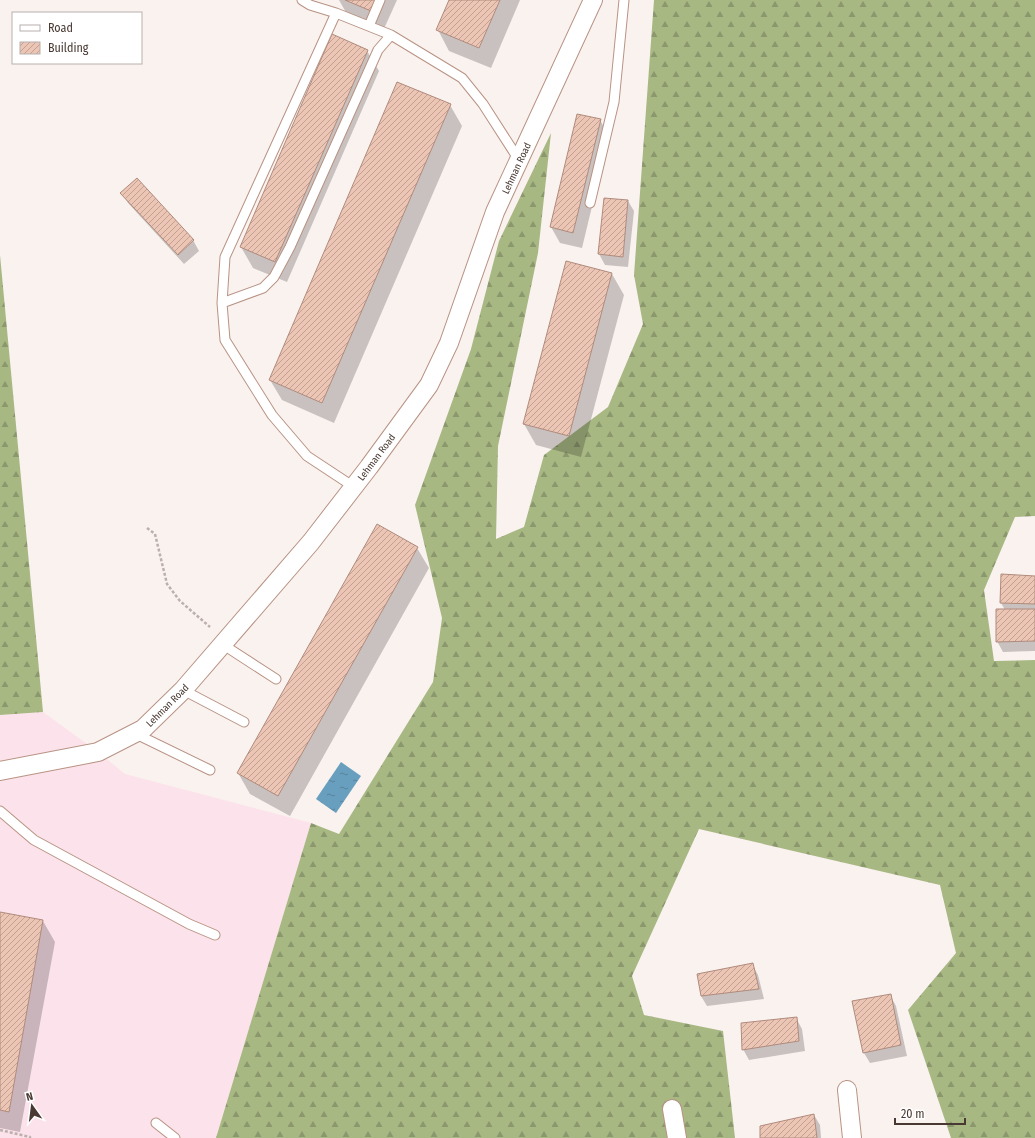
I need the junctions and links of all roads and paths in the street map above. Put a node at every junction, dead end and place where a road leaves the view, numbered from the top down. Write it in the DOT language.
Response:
graph roads {
  1 [pos="302,0"];
  2 [pos="380,0"];
  3 [pos="593,0"];
  4 [pos="624,0"];
  5 [pos="336,13"];
  6 [pos="369,26"];
  7 [pos="390,35"];
  8 [pos="519,160"];
  9 [pos="590,203"];
  10 [pos="222,303"];
  11 [pos="354,487"];
  12 [pos="147,528"];
  13 [pos="224,642"];
  14 [pos="276,678"];
  15 [pos="183,690"];
  16 [pos="244,722"];
  17 [pos="134,733"];
  18 [pos="210,770"];
  19 [pos="0,771"];
  20 [pos="0,811"];
  21 [pos="215,935"];
  22 [pos="847,1090"];
  23 [pos="672,1109"];
  24 [pos="156,1124"];
  25 [pos="0,1130"];
  26 [pos="30,1138"];
  27 [pos="175,1138"];
  28 [pos="677,1138"];
  29 [pos="852,1138"];
  1 -- 5 [label="lane"];
  2 -- 6 [label="lane"];
  3 -- 8 [label="street, Lehman Road"];
  4 -- 9 [label="lane"];
  5 -- 6 [label="lane"];
  5 -- 10 [label="lane"];
  6 -- 7 [label="lane"];
  7 -- 8 [label="lane"];
  7 -- 10 [label="lane"];
  8 -- 11 [label="street, Lehman Road"];
  10 -- 11 [label="lane"];
  11 -- 13 [label="street, Lehman Road"];
  12 -- 13 [label="path"];
  13 -- 14 [label="lane"];
  13 -- 15 [label="street, Lehman Road"];
  15 -- 16 [label="lane"];
  15 -- 17 [label="street, Lehman Road"];
  17 -- 18 [label="lane"];
  17 -- 19 [label="street, Lehman Road"];
  20 -- 21 [label="lane"];
  22 -- 29 [label="street"];
  23 -- 28 [label="street"];
  24 -- 27 [label="lane"];
  25 -- 26 [label="path"];
}
